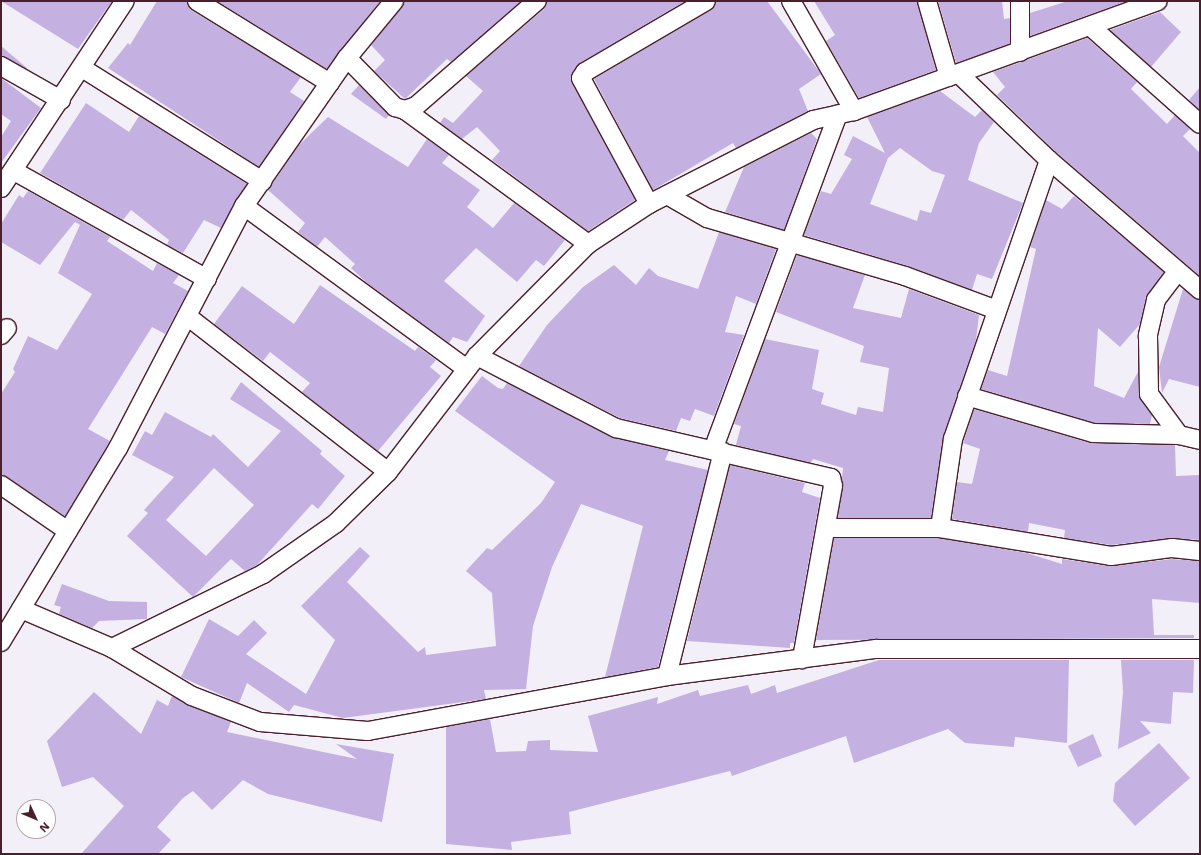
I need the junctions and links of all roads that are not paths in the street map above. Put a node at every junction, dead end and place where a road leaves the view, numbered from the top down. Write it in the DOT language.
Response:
graph roads {
  1 [pos="197,1"];
  2 [pos="394,1"];
  3 [pos="537,1"];
  4 [pos="706,1"];
  5 [pos="791,1"];
  6 [pos="927,1"];
  7 [pos="1020,1"];
  8 [pos="1158,1"];
  9 [pos="121,2"];
  10 [pos="1090,26"];
  11 [pos="1020,52"];
  12 [pos="347,58"];
  13 [pos="1,66"];
  14 [pos="82,68"];
  15 [pos="954,76"];
  16 [pos="330,83"];
  17 [pos="61,100"];
  18 [pos="405,110"];
  19 [pos="846,112"];
  20 [pos="1200,124"];
  21 [pos="1049,160"];
  22 [pos="14,171"];
  23 [pos="262,181"];
  24 [pos="1,188"];
  25 [pos="667,195"];
  26 [pos="649,204"];
  27 [pos="244,206"];
  28 [pos="588,244"];
  29 [pos="788,244"];
  30 [pos="1177,272"];
  31 [pos="207,279"];
  32 [pos="1197,283"];
  33 [pos="997,310"];
  34 [pos="187,316"];
  35 [pos="471,362"];
  36 [pos="967,396"];
  37 [pos="1179,435"];
  38 [pos="1200,440"];
  39 [pos="718,451"];
  40 [pos="388,472"];
  41 [pos="1,485"];
  42 [pos="826,528"];
  43 [pos="940,528"];
  44 [pos="68,531"];
  45 [pos="1200,551"];
  46 [pos="21,609"];
  47 [pos="1,642"];
  48 [pos="112,648"];
  49 [pos="1200,649"];
  50 [pos="802,659"];
  51 [pos="667,676"];
  1 -- 16 [label="street"];
  2 -- 12 [label="street"];
  3 -- 18 [label="street"];
  4 -- 26 [label="street"];
  5 -- 19 [label="street"];
  6 -- 15 [label="street"];
  7 -- 11 [label="street"];
  8 -- 10 [label="street"];
  9 -- 14 [label="street"];
  10 -- 11 [label="street"];
  10 -- 20 [label="street"];
  11 -- 15 [label="street"];
  12 -- 16 [label="street"];
  12 -- 18 [label="street"];
  13 -- 17 [label="street"];
  14 -- 17 [label="street"];
  14 -- 23 [label="street"];
  15 -- 19 [label="street"];
  15 -- 21 [label="street"];
  16 -- 23 [label="street"];
  17 -- 22 [label="street"];
  18 -- 28 [label="street"];
  19 -- 25 [label="street"];
  19 -- 29 [label="street"];
  21 -- 30 [label="street"];
  21 -- 33 [label="street"];
  22 -- 24 [label="street"];
  22 -- 31 [label="street"];
  23 -- 27 [label="street"];
  25 -- 26 [label="street"];
  25 -- 29 [label="street"];
  26 -- 28 [label="street"];
  27 -- 31 [label="street"];
  27 -- 35 [label="street"];
  28 -- 35 [label="street"];
  29 -- 33 [label="street"];
  29 -- 39 [label="street"];
  30 -- 32 [label="street"];
  30 -- 37 [label="street"];
  31 -- 34 [label="street"];
  33 -- 36 [label="street"];
  34 -- 40 [label="street"];
  34 -- 44 [label="street"];
  35 -- 39 [label="street"];
  35 -- 40 [label="street"];
  36 -- 37 [label="street"];
  36 -- 43 [label="street"];
  37 -- 38 [label="street"];
  39 -- 42 [label="street"];
  39 -- 51 [label="street"];
  40 -- 48 [label="street"];
  41 -- 44 [label="street"];
  42 -- 43 [label="street"];
  42 -- 50 [label="street"];
  43 -- 45 [label="street"];
  44 -- 46 [label="street"];
  46 -- 47 [label="street"];
  46 -- 48 [label="street"];
  48 -- 51 [label="street"];
  49 -- 50 [label="street"];
  50 -- 51 [label="street"];
}
